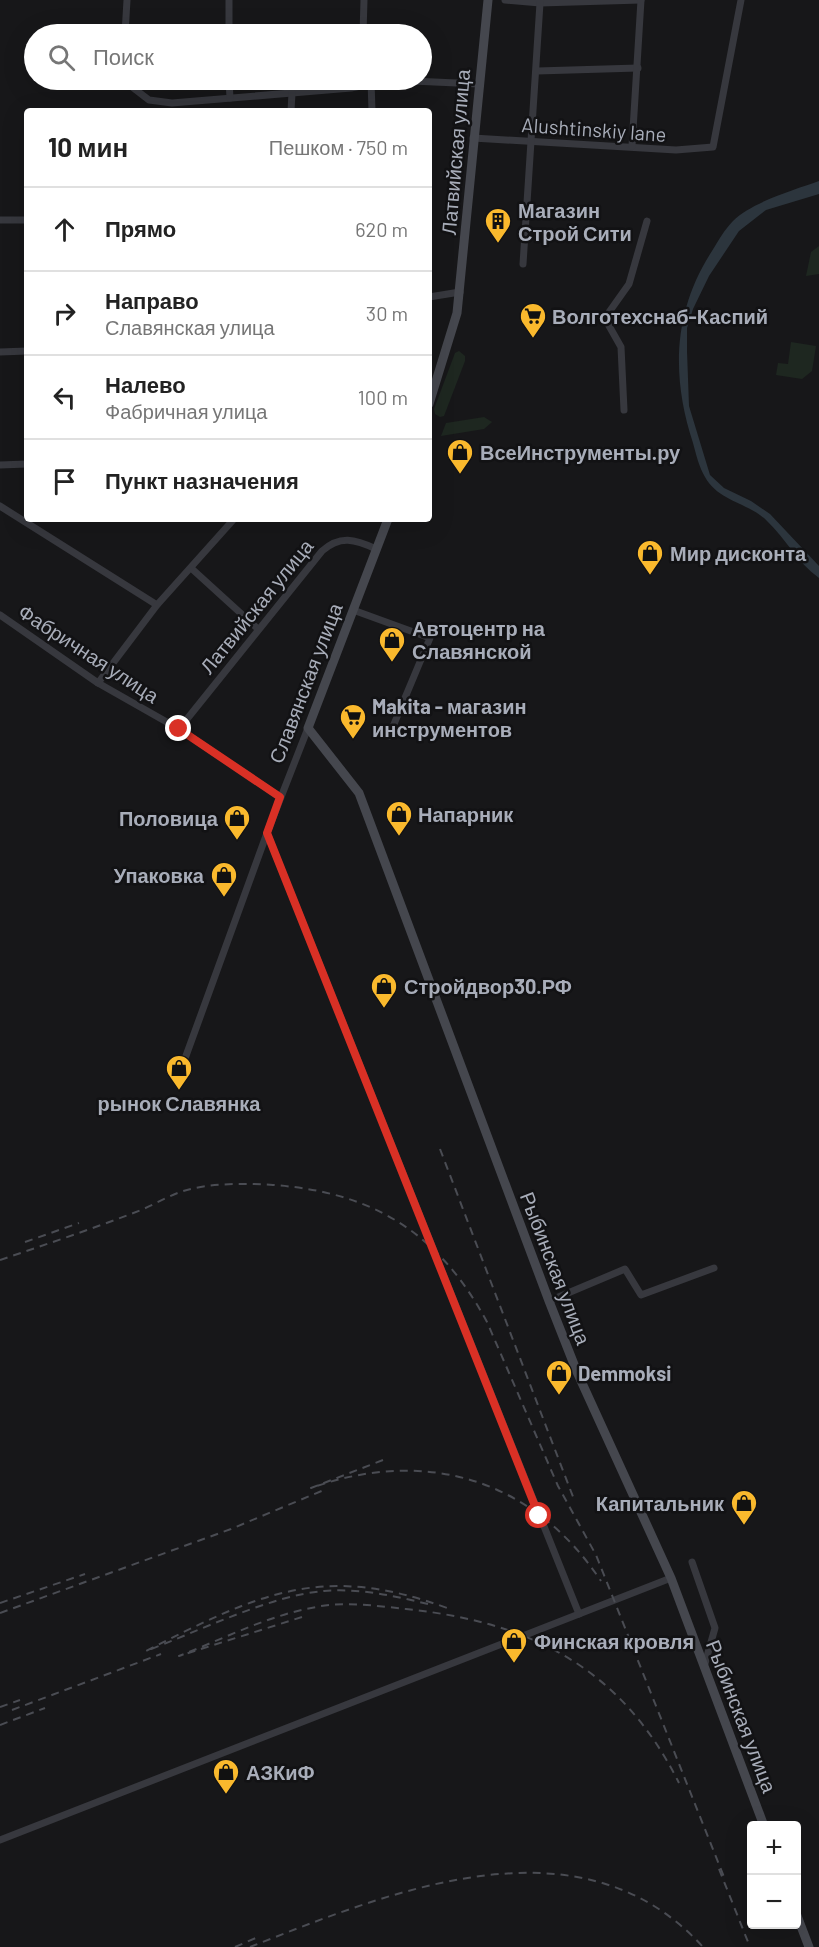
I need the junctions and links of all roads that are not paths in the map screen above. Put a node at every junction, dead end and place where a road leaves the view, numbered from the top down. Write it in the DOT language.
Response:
graph roads {
  1 [pos="127,0"];
  2 [pos="229,0"];
  3 [pos="364,0"];
  4 [pos="488,0"];
  5 [pos="506,0"];
  6 [pos="641,0"];
  7 [pos="741,0"];
  8 [pos="540,3"];
  9 [pos="126,24"];
  10 [pos="229,24"];
  11 [pos="363,24"];
  12 [pos="638,68"];
  13 [pos="537,71"];
  14 [pos="432,82"];
  15 [pos="480,84"];
  16 [pos="136,90"];
  17 [pos="230,90"];
  18 [pos="327,90"];
  19 [pos="371,90"];
  20 [pos="292,93"];
  21 [pos="230,98"];
  22 [pos="291,108"];
  23 [pos="372,108"];
  24 [pos="473,138"];
  25 [pos="530,141"];
  26 [pos="632,146"];
  27 [pos="0,220"];
  28 [pos="24,220"];
  29 [pos="647,221"];
  30 [pos="523,264"];
  31 [pos="460,292"];
  32 [pos="432,297"];
  33 [pos="24,351"];
  34 [pos="0,352"];
  35 [pos="432,395"];
  36 [pos="624,410"];
  37 [pos="24,464"];
  38 [pos="0,465"];
  39 [pos="0,506"];
  40 [pos="24,521"];
  41 [pos="25,522"];
  42 [pos="231,522"];
  43 [pos="387,522"];
  44 [pos="376,549"];
  45 [pos="191,568"];
  46 [pos="157,605"];
  47 [pos="353,610"];
  48 [pos="0,615"];
  49 [pos="258,629"];
  50 [pos="98,683"];
  51 [pos="179,729"];
  52 [pos="308,729"];
  53 [pos="389,736"];
  54 [pos="280,797"];
  55 [pos="267,833"];
  56 [pos="183,1064"];
  57 [pos="714,1268"];
  58 [pos="549,1301"];
  59 [pos="692,1562"];
  60 [pos="671,1578"];
  61 [pos="579,1614"];
  62 [pos="704,1667"];
  63 [pos="762,1821"];
  64 [pos="0,1840"];
  65 [pos="801,1926"];
  66 [pos="809,1947"];
  1 -- 9 [label="street"];
  2 -- 10 [label="street"];
  3 -- 11 [label="street"];
  4 -- 15 [label="main road, Латвийская улица"];
  5 -- 8 [label="street"];
  6 -- 8 [label="street"];
  6 -- 12 [label="street"];
  7 -- 26 [label="street, Alushtinskiy lane"];
  8 -- 13 [label="street"];
  12 -- 13 [label="street"];
  12 -- 26 [label="street"];
  13 -- 25 [label="street"];
  14 -- 15 [label="street"];
  15 -- 24 [label="main road, Латвийская улица"];
  16 -- 21 [label="street"];
  17 -- 21 [label="street"];
  18 -- 20 [label="street"];
  19 -- 23 [label="street"];
  20 -- 21 [label="street"];
  20 -- 22 [label="street"];
  24 -- 25 [label="street, Alushtinskiy lane"];
  24 -- 31 [label="main road, Латвийская улица"];
  25 -- 26 [label="street, Alushtinskiy lane"];
  25 -- 30 [label="street"];
  27 -- 28 [label="street"];
  29 -- 36 [label="street"];
  31 -- 32 [label="street"];
  31 -- 35 [label="main road, Латвийская улица"];
  33 -- 34 [label="street"];
  37 -- 38 [label="street"];
  39 -- 40 [label="street"];
  41 -- 46 [label="street"];
  42 -- 45 [label="street"];
  43 -- 44 [label="main road, Славянская улица"];
  44 -- 47 [label="main road, Славянская улица"];
  44 -- 49 [label="street, Латвийская улица"];
  45 -- 46 [label="street"];
  45 -- 49 [label="street"];
  46 -- 50 [label="street"];
  47 -- 52 [label="main road, Славянская улица"];
  47 -- 53 [label="street"];
  48 -- 50 [label="street, Фабричная улица"];
  49 -- 51 [label="street, Латвийская улица"];
  50 -- 51 [label="street, Фабричная улица"];
  51 -- 54 [label="street, Фабричная улица"];
  52 -- 54 [label="street, Славянская улица"];
  52 -- 58 [label="main road, Рыбинская улица"];
  54 -- 55 [label="street, Славянская улица"];
  55 -- 56 [label="street, Славянская улица"];
  55 -- 61 [label="street"];
  57 -- 58 [label="street"];
  58 -- 60 [label="main road, Рыбинская улица"];
  59 -- 62 [label="street"];
  60 -- 61 [label="street"];
  60 -- 62 [label="main road, Рыбинская улица"];
  61 -- 64 [label="street"];
  62 -- 63 [label="main road, Рыбинская улица"];
  65 -- 66 [label="main road"];
}
